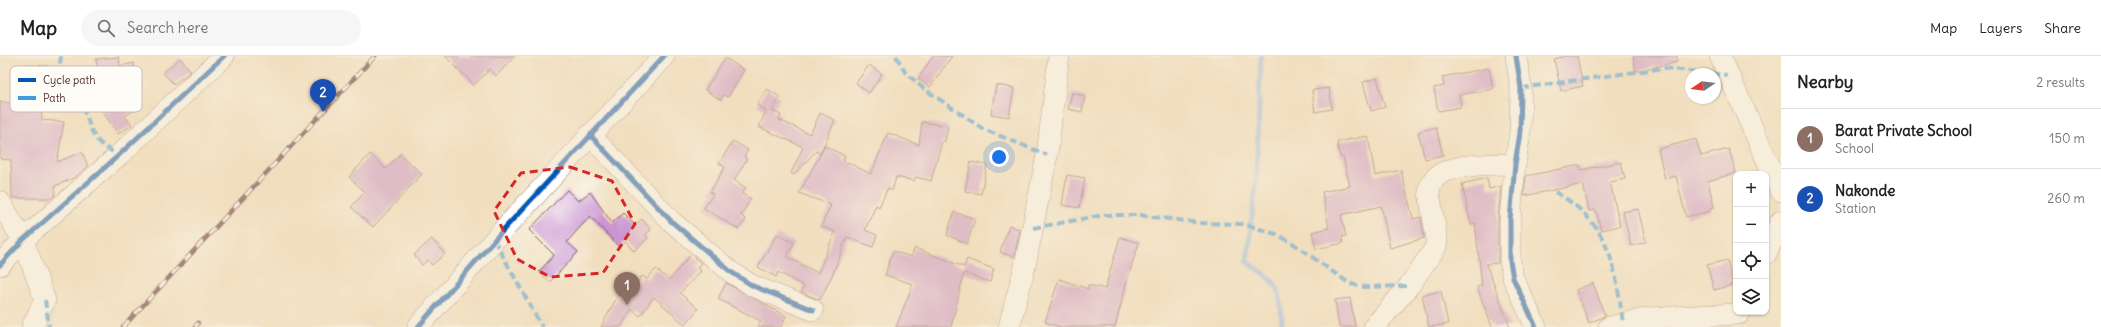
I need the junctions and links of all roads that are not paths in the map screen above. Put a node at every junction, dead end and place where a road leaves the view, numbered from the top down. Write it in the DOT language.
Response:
graph roads {
  1 [pos="224,56"];
  2 [pos="664,56"];
  3 [pos="1060,56"];
  4 [pos="1516,56"];
  5 [pos="1720,56"];
  6 [pos="590,135"];
  7 [pos="1515,164"];
  8 [pos="1781,192"];
  9 [pos="0,202"];
  10 [pos="1781,221"];
  11 [pos="23,240"];
  12 [pos="1769,247"];
  13 [pos="0,265"];
  14 [pos="813,310"];
  15 [pos="1738,318"];
  16 [pos="32,327"];
  17 [pos="418,327"];
  18 [pos="1009,327"];
  19 [pos="1374,327"];
  20 [pos="1536,327"];
  21 [pos="1609,327"];
  1 -- 11 [label="street"];
  2 -- 6 [label="street"];
  3 -- 18 [label="street"];
  4 -- 7 [label="street"];
  5 -- 8 [label="street"];
  6 -- 14 [label="street"];
  6 -- 17 [label="street"];
  7 -- 19 [label="street"];
  7 -- 20 [label="street"];
  9 -- 11 [label="street"];
  10 -- 12 [label="street"];
  11 -- 13 [label="street"];
  11 -- 16 [label="street"];
  15 -- 21 [label="street"];
}
